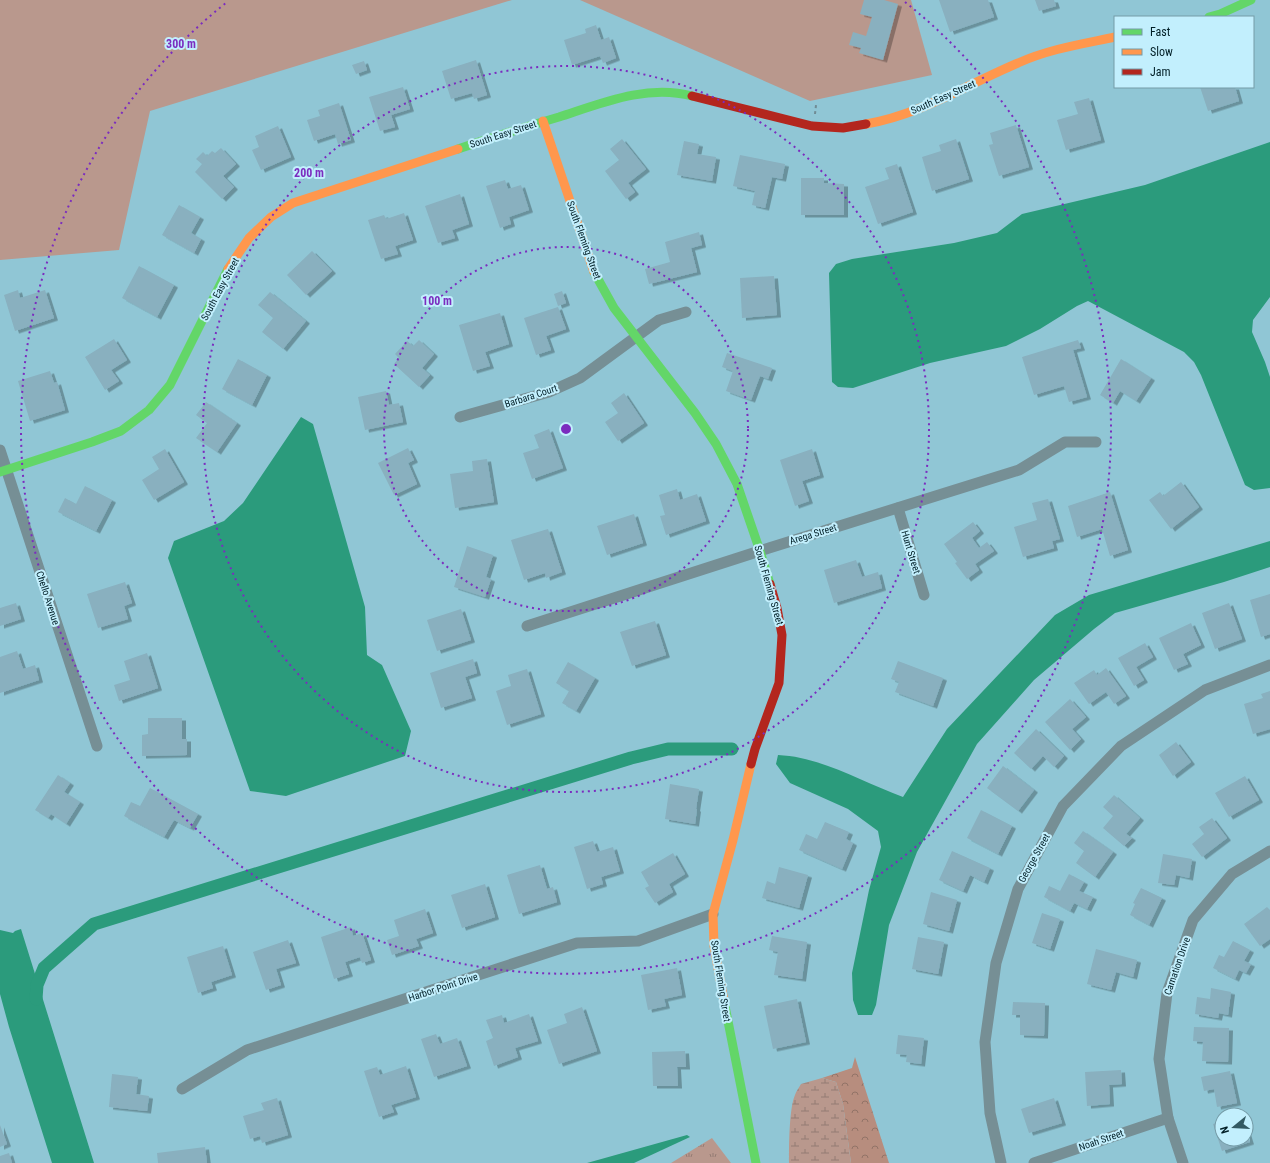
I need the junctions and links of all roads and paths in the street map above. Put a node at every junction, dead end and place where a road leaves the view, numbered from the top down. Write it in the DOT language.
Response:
graph roads {
  1 [pos="1251,0"];
  2 [pos="1213,16"];
  3 [pos="1114,37"];
  4 [pos="542,121"];
  5 [pos="686,312"];
  6 [pos="636,337"];
  7 [pos="460,417"];
  8 [pos="1096,442"];
  9 [pos="0,450"];
  10 [pos="3,471"];
  11 [pos="898,508"];
  12 [pos="760,551"];
  13 [pos="924,595"];
  14 [pos="527,626"];
  15 [pos="1270,665"];
  16 [pos="96,746"];
  17 [pos="1270,851"];
  18 [pos="713,914"];
  19 [pos="182,1088"];
  20 [pos="1168,1118"];
  21 [pos="756,1163"];
  22 [pos="1001,1163"];
  23 [pos="1034,1163"];
  24 [pos="1183,1163"];
  1 -- 2 [label="street"];
  3 -- 4 [label="street, South Easy Street"];
  4 -- 6 [label="street, South Fleming Street"];
  4 -- 10 [label="street, South Easy Street"];
  5 -- 6 [label="street, Barbara Court"];
  6 -- 7 [label="street, Barbara Court"];
  6 -- 12 [label="street, South Fleming Street"];
  8 -- 11 [label="street, Arega Street"];
  9 -- 10 [label="street, Chello Avenue"];
  10 -- 16 [label="street, Chello Avenue"];
  11 -- 12 [label="street, Arega Street"];
  11 -- 13 [label="street, Hunt Street"];
  12 -- 14 [label="street, Arega Street"];
  12 -- 18 [label="street, South Fleming Street"];
  15 -- 22 [label="street, George Street"];
  17 -- 20 [label="street, Carnation Drive"];
  18 -- 19 [label="street, Harbor Point Drive"];
  18 -- 21 [label="street, South Fleming Street"];
  20 -- 23 [label="street, Noah Street"];
  20 -- 24 [label="street, Carnation Drive"];
}
